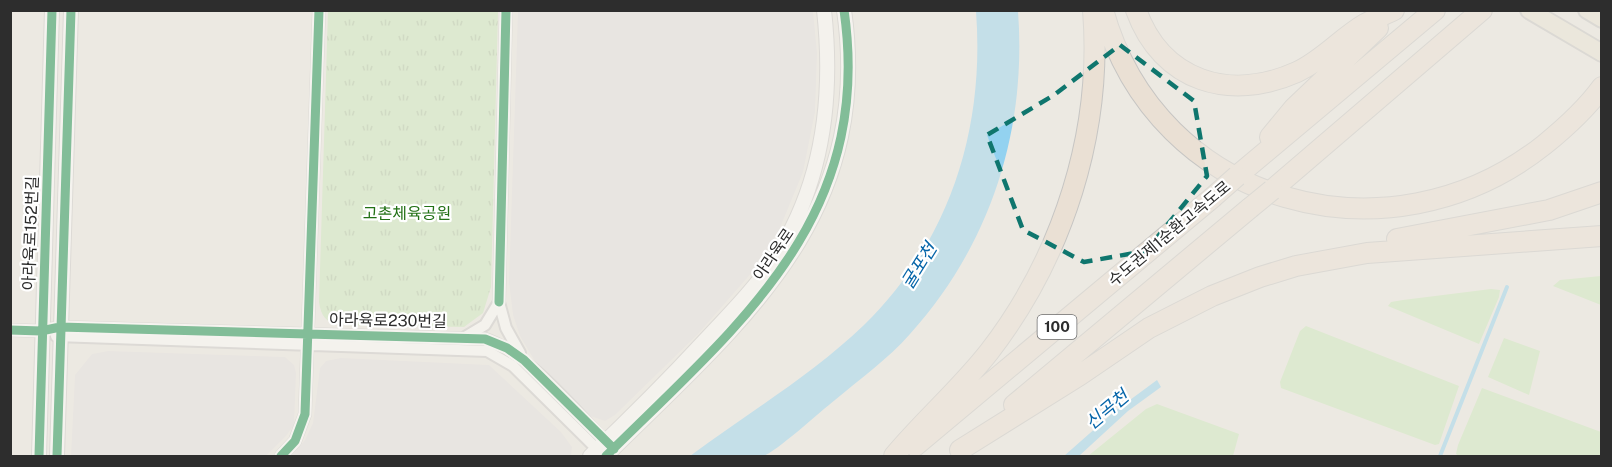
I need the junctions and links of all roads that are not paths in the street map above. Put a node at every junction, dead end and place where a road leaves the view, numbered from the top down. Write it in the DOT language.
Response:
graph roads {
  1 [pos="52,10"];
  2 [pos="71,10"];
  3 [pos="319,10"];
  4 [pos="506,10"];
  5 [pos="824,10"];
  6 [pos="844,10"];
  7 [pos="1092,10"];
  8 [pos="1103,10"];
  9 [pos="1136,10"];
  10 [pos="1395,10"];
  11 [pos="1435,10"];
  12 [pos="1482,10"];
  13 [pos="1529,10"];
  14 [pos="1587,10"];
  15 [pos="1602,19"];
  16 [pos="1369,28"];
  17 [pos="1602,53"];
  18 [pos="1602,87"];
  19 [pos="1237,176"];
  20 [pos="1602,192"];
  21 [pos="1602,236"];
  22 [pos="1296,266"];
  23 [pos="499,302"];
  24 [pos="10,330"];
  25 [pos="41,331"];
  26 [pos="60,332"];
  27 [pos="465,337"];
  28 [pos="307,339"];
  29 [pos="524,360"];
  30 [pos="603,451"];
  31 [pos="956,453"];
  32 [pos="39,456"];
  33 [pos="57,456"];
  34 [pos="281,456"];
  35 [pos="894,456"];
  36 [pos="902,456"];
  1 -- 25 [label="street, 아라육로152번길"];
  2 -- 26 [label="street, 아라육로152번길"];
  3 -- 28 [label="street"];
  4 -- 23 [label="street"];
  5 -- 30 [label="street, 아라육로"];
  6 -- 30 [label="street, 아라육로"];
  7 -- 35 [label="highway"];
  8 -- 18 [label="highway"];
  9 -- 16 [label="highway"];
  10 -- 16 [label="highway"];
  11 -- 19 [label="highway, 수도권제1순환고속도로 / 100"];
  12 -- 31 [label="highway, 수도권제1순환고속도로 / 100, bridge"];
  13 -- 17 [label="main road"];
  14 -- 15 [label="main road"];
  16 -- 19 [label="highway"];
  19 -- 36 [label="highway, 수도권제1순환고속도로 / 100, bridge"];
  20 -- 22 [label="highway"];
  21 -- 22 [label="highway"];
  22 -- 31 [label="highway"];
  23 -- 27 [label="street"];
  23 -- 29 [label="street"];
  24 -- 25 [label="street, 아라육로230번길"];
  25 -- 26 [label="street, 아라육로230번길"];
  25 -- 32 [label="street, 아라육로152번길"];
  26 -- 28 [label="street, 아라육로230번길"];
  26 -- 33 [label="street, 아라육로152번길"];
  27 -- 28 [label="street, 아라육로230번길"];
  27 -- 29 [label="street, 아라육로230번길"];
  28 -- 30 [label="street, 아라육로230번길"];
  28 -- 34 [label="street"];
  29 -- 30 [label="street, 아라육로230번길"];
}
